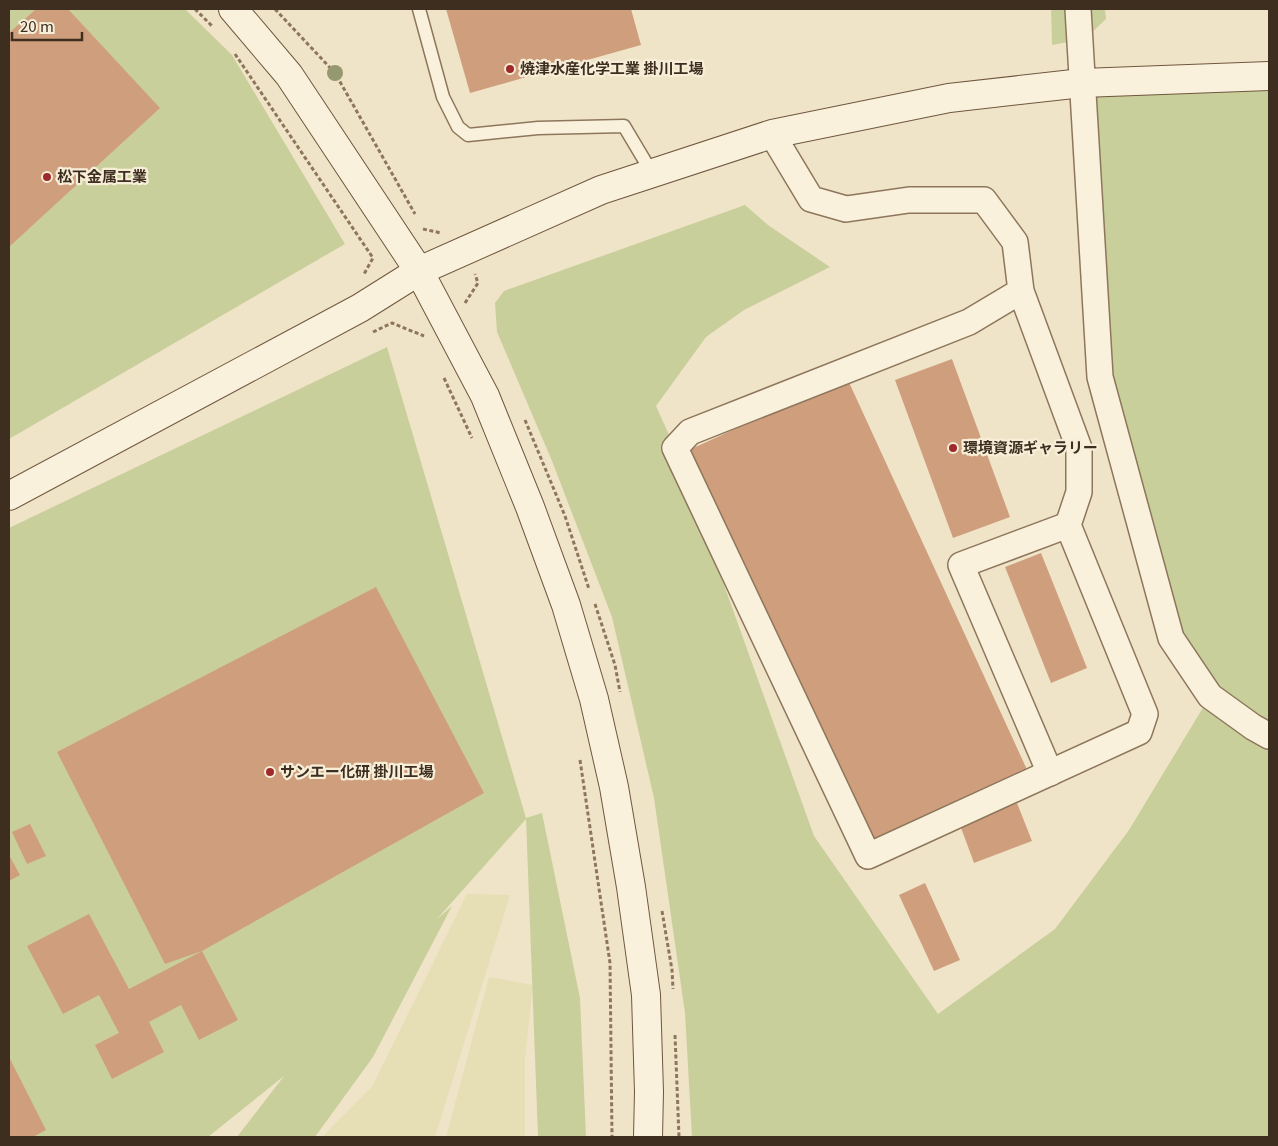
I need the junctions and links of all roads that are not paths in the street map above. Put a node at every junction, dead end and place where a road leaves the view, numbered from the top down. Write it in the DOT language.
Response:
graph roads {
  1 [pos="233,9"];
  2 [pos="419,9"];
  3 [pos="1078,9"];
  4 [pos="1269,76"];
  5 [pos="1082,83"];
  6 [pos="772,134"];
  7 [pos="652,173"];
  8 [pos="419,271"];
  9 [pos="1021,291"];
  10 [pos="12,486"];
  11 [pos="1068,525"];
  12 [pos="1269,736"];
  13 [pos="1050,773"];
  14 [pos="648,1137"];
  1 -- 8 [label="street"];
  2 -- 7 [label="lane"];
  3 -- 5 [label="street"];
  4 -- 5 [label="street"];
  5 -- 6 [label="street"];
  5 -- 12 [label="street"];
  6 -- 7 [label="street"];
  6 -- 9 [label="street"];
  7 -- 8 [label="street"];
  8 -- 10 [label="street"];
  8 -- 14 [label="street"];
  9 -- 11 [label="street"];
  9 -- 13 [label="street"];
  11 -- 13 [label="street"];
  11 -- 13 [label="street"];
}
